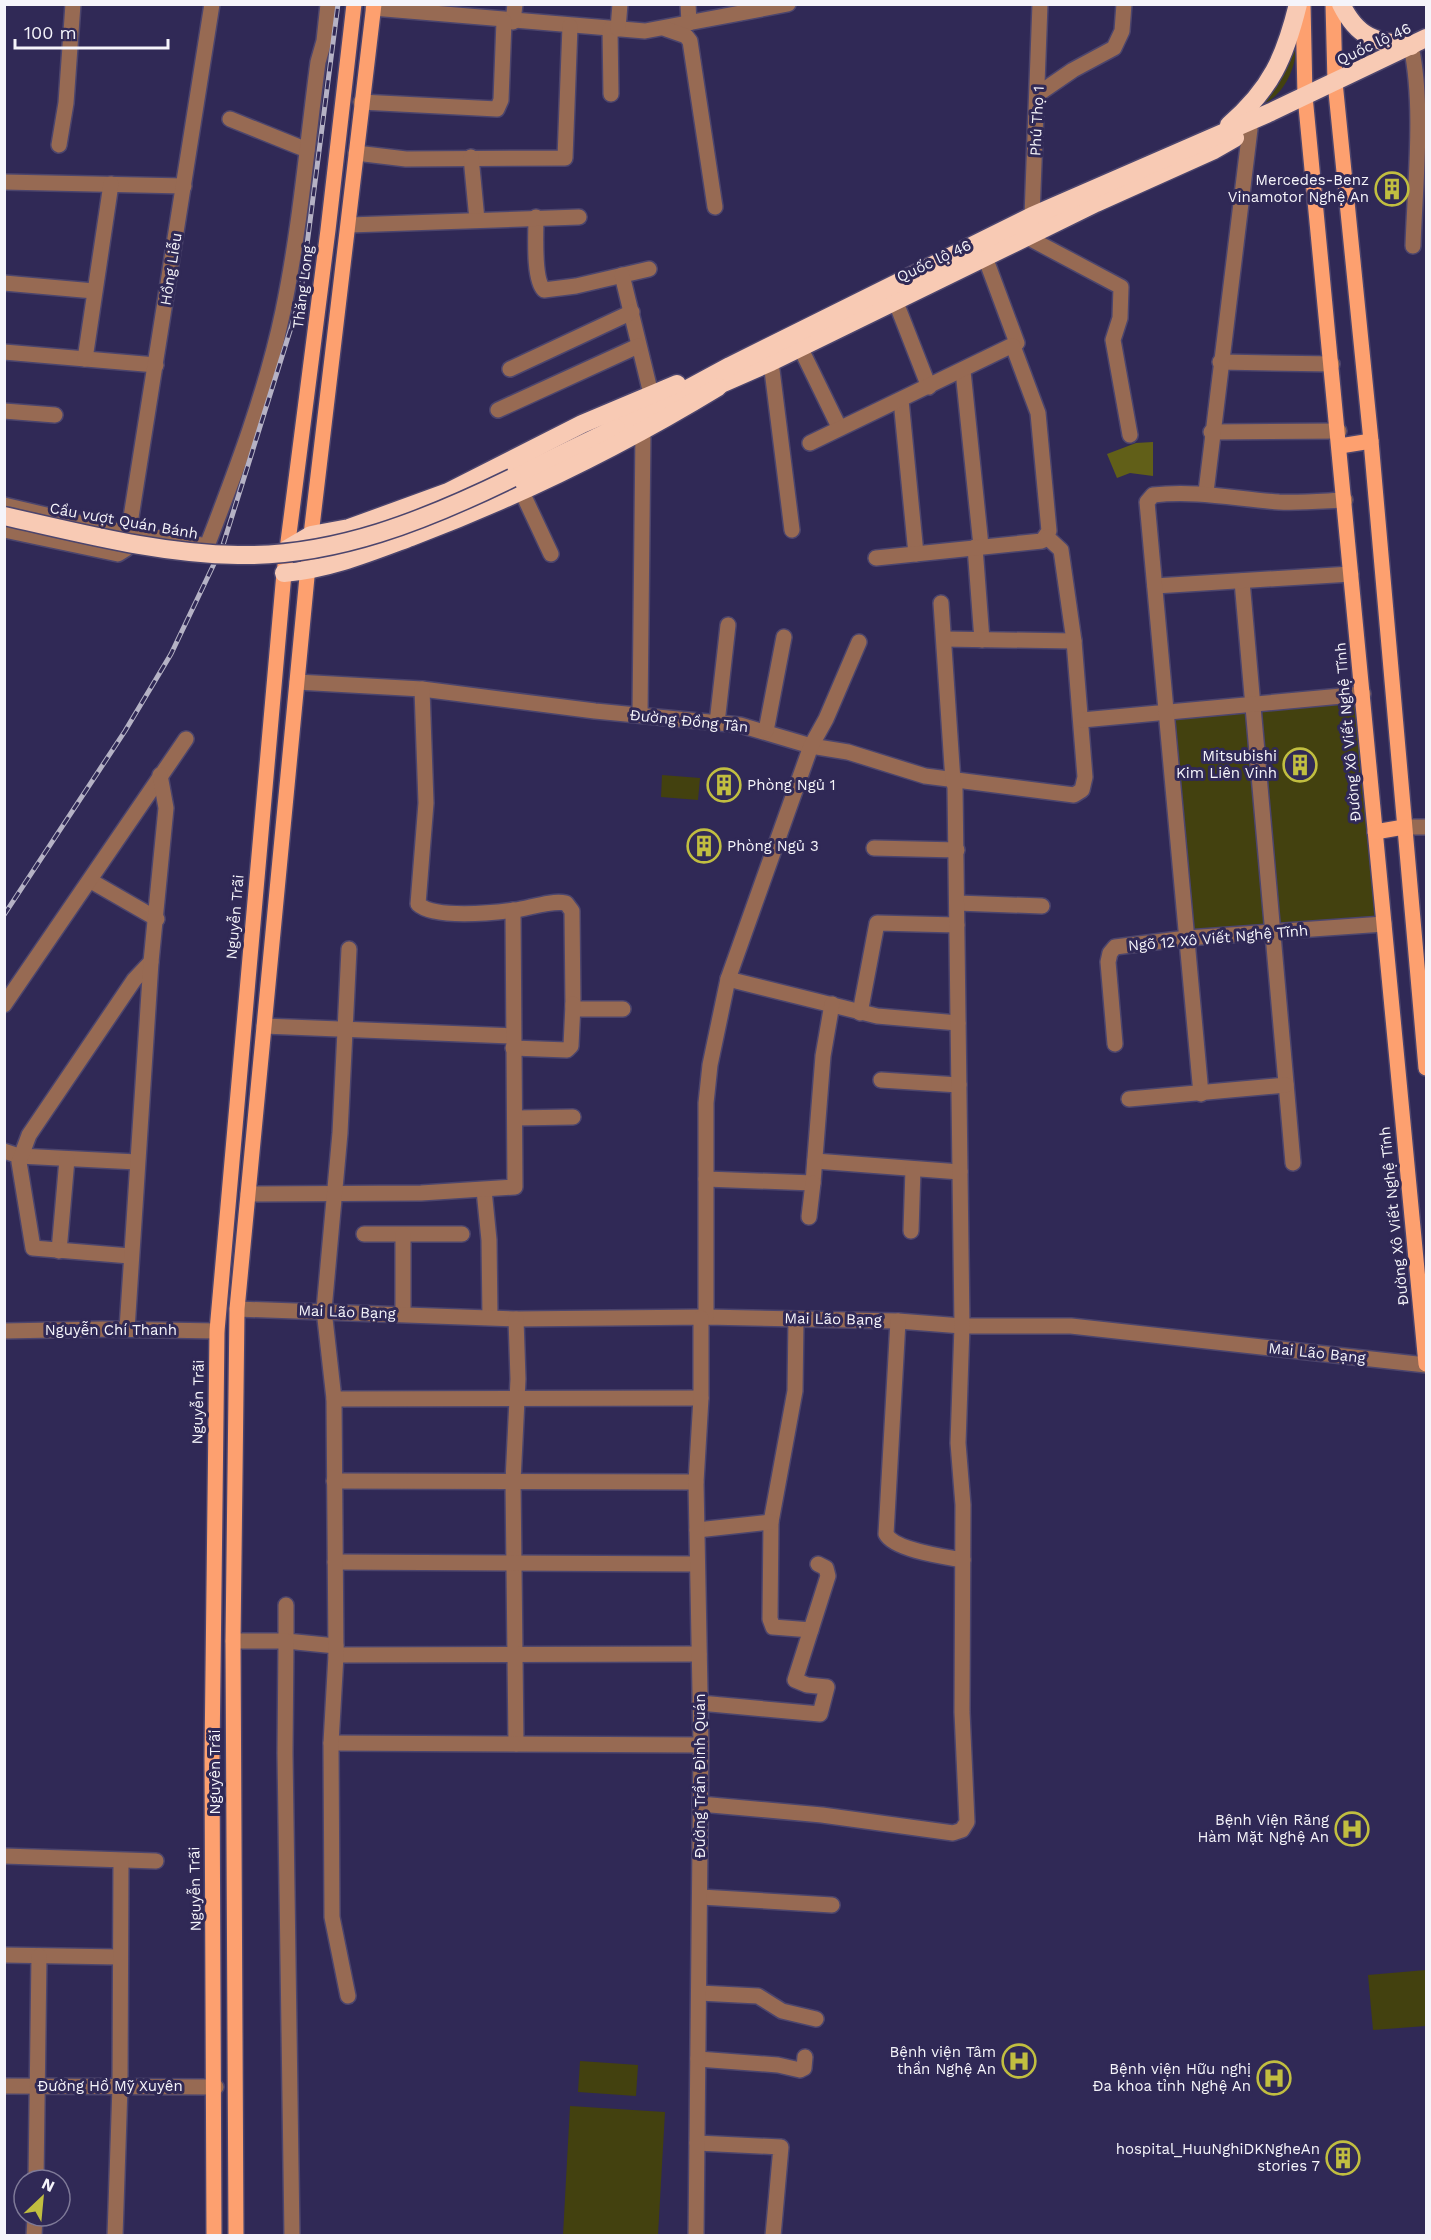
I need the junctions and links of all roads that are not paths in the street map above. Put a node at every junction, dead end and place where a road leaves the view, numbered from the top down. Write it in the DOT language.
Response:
graph roads {
  1 [pos="73,4"];
  2 [pos="212,4"];
  3 [pos="328,4"];
  4 [pos="354,4"];
  5 [pos="515,4"];
  6 [pos="620,4"];
  7 [pos="688,4"];
  8 [pos="788,4"];
  9 [pos="1040,4"];
  10 [pos="1124,4"];
  11 [pos="1298,4"];
  12 [pos="1303,4"];
  13 [pos="1333,4"];
  14 [pos="1341,4"];
  15 [pos="373,6"];
  16 [pos="759,6"];
  17 [pos="509,21"];
  18 [pos="689,23"];
  19 [pos="570,26"];
  20 [pos="660,28"];
  21 [pos="614,29"];
  22 [pos="1419,42"];
  23 [pos="1335,82"];
  24 [pos="611,94"];
  25 [pos="1038,94"];
  26 [pos="1305,96"];
  27 [pos="343,100"];
  28 [pos="361,102"];
  29 [pos="1271,112"];
  30 [pos="230,120"];
  31 [pos="1250,129"];
  32 [pos="1210,138"];
  33 [pos="59,145"];
  34 [pos="307,150"];
  35 [pos="356,153"];
  36 [pos="471,157"];
  37 [pos="4,182"];
  38 [pos="111,184"];
  39 [pos="183,186"];
  40 [pos="715,207"];
  41 [pos="1032,216"];
  42 [pos="536,217"];
  43 [pos="579,217"];
  44 [pos="477,220"];
  45 [pos="349,225"];
  46 [pos="1027,237"];
  47 [pos="1413,246"];
  48 [pos="985,257"];
  49 [pos="650,269"];
  50 [pos="622,275"];
  51 [pos="4,283"];
  52 [pos="94,291"];
  53 [pos="895,300"];
  54 [pos="632,312"];
  55 [pos="796,342"];
  56 [pos="638,346"];
  57 [pos="1013,346"];
  58 [pos="4,352"];
  59 [pos="85,359"];
  60 [pos="771,362"];
  61 [pos="1221,362"];
  62 [pos="1332,364"];
  63 [pos="156,365"];
  64 [pos="510,369"];
  65 [pos="963,371"];
  66 [pos="728,374"];
  67 [pos="929,387"];
  68 [pos="651,394"];
  69 [pos="901,400"];
  70 [pos="498,410"];
  71 [pos="4,411"];
  72 [pos="55,415"];
  73 [pos="839,427"];
  74 [pos="643,431"];
  75 [pos="1211,432"];
  76 [pos="1130,435"];
  77 [pos="1339,439"];
  78 [pos="1371,441"];
  79 [pos="810,443"];
  80 [pos="517,484"];
  81 [pos="1206,492"];
  82 [pos="1345,500"];
  83 [pos="4,506"];
  84 [pos="4,516"];
  85 [pos="60,518"];
  86 [pos="4,530"];
  87 [pos="792,530"];
  88 [pos="129,533"];
  89 [pos="311,535"];
  90 [pos="1047,537"];
  91 [pos="55,542"];
  92 [pos="978,547"];
  93 [pos="287,549"];
  94 [pos="551,554"];
  95 [pos="916,554"];
  96 [pos="876,558"];
  97 [pos="309,571"];
  98 [pos="284,573"];
  99 [pos="1351,574"];
  100 [pos="1242,581"];
  101 [pos="1155,586"];
  102 [pos="941,603"];
  103 [pos="728,625"];
  104 [pos="784,637"];
  105 [pos="944,639"];
  106 [pos="982,640"];
  107 [pos="1074,640"];
  108 [pos="860,642"];
  109 [pos="297,682"];
  110 [pos="422,689"];
  111 [pos="1363,694"];
  112 [pos="1251,705"];
  113 [pos="1167,712"];
  114 [pos="640,715"];
  115 [pos="1082,720"];
  116 [pos="717,723"];
  117 [pos="766,731"];
  118 [pos="186,739"];
  119 [pos="811,746"];
  120 [pos="160,775"];
  121 [pos="953,781"];
  122 [pos="1404,827"];
  123 [pos="1426,827"];
  124 [pos="1375,832"];
  125 [pos="874,848"];
  126 [pos="957,850"];
  127 [pos="91,881"];
  128 [pos="957,903"];
  129 [pos="1042,906"];
  130 [pos="513,910"];
  131 [pos="157,919"];
  132 [pos="1384,924"];
  133 [pos="957,925"];
  134 [pos="1274,933"];
  135 [pos="1188,938"];
  136 [pos="349,949"];
  137 [pos="151,962"];
  138 [pos="728,979"];
  139 [pos="573,1004"];
  140 [pos="832,1004"];
  141 [pos="4,1005"];
  142 [pos="623,1009"];
  143 [pos="860,1012"];
  144 [pos="958,1023"];
  145 [pos="264,1026"];
  146 [pos="344,1029"];
  147 [pos="513,1042"];
  148 [pos="1115,1044"];
  149 [pos="1426,1068"];
  150 [pos="880,1080"];
  151 [pos="959,1085"];
  152 [pos="1286,1085"];
  153 [pos="1201,1094"];
  154 [pos="1129,1099"];
  155 [pos="573,1117"];
  156 [pos="514,1118"];
  157 [pos="12,1153"];
  158 [pos="67,1158"];
  159 [pos="815,1161"];
  160 [pos="137,1162"];
  161 [pos="1293,1163"];
  162 [pos="913,1169"];
  163 [pos="960,1172"];
  164 [pos="706,1179"];
  165 [pos="813,1183"];
  166 [pos="484,1190"];
  167 [pos="248,1194"];
  168 [pos="333,1195"];
  169 [pos="809,1217"];
  170 [pos="911,1231"];
  171 [pos="364,1234"];
  172 [pos="403,1234"];
  173 [pos="462,1234"];
  174 [pos="59,1251"];
  175 [pos="130,1256"];
  176 [pos="237,1309"];
  177 [pos="324,1310"];
  178 [pos="403,1314"];
  179 [pos="490,1317"];
  180 [pos="704,1318"];
  181 [pos="516,1319"];
  182 [pos="796,1319"];
  183 [pos="898,1321"];
  184 [pos="962,1326"];
  185 [pos="127,1329"];
  186 [pos="4,1331"];
  187 [pos="217,1331"];
  188 [pos="1426,1364"];
  189 [pos="701,1398"];
  190 [pos="334,1400"];
  191 [pos="516,1400"];
  192 [pos="334,1481"];
  193 [pos="513,1481"];
  194 [pos="696,1482"];
  195 [pos="771,1522"];
  196 [pos="697,1530"];
  197 [pos="963,1560"];
  198 [pos="336,1562"];
  199 [pos="516,1563"];
  200 [pos="695,1564"];
  201 [pos="818,1564"];
  202 [pos="286,1605"];
  203 [pos="811,1630"];
  204 [pos="232,1641"];
  205 [pos="286,1641"];
  206 [pos="336,1650"];
  207 [pos="699,1654"];
  208 [pos="516,1655"];
  209 [pos="700,1702"];
  210 [pos="331,1743"];
  211 [pos="516,1744"];
  212 [pos="701,1745"];
  213 [pos="700,1804"];
  214 [pos="4,1856"];
  215 [pos="120,1861"];
  216 [pos="156,1861"];
  217 [pos="701,1897"];
  218 [pos="832,1905"];
  219 [pos="4,1955"];
  220 [pos="39,1956"];
  221 [pos="120,1957"];
  222 [pos="699,1993"];
  223 [pos="348,1996"];
  224 [pos="816,2019"];
  225 [pos="805,2057"];
  226 [pos="698,2059"];
  227 [pos="39,2085"];
  228 [pos="4,2086"];
  229 [pos="120,2086"];
  230 [pos="216,2087"];
  231 [pos="697,2143"];
  232 [pos="36,2168"];
  233 [pos="116,2235"];
  234 [pos="214,2235"];
  235 [pos="236,2235"];
  236 [pos="292,2235"];
  237 [pos="696,2235"];
  238 [pos="773,2235"];
  1 -- 33 [label="street"];
  2 -- 39 [label="street, Hồng Liễu"];
  3 -- 34 [label="street"];
  4 -- 27 [label="main road, Thăng Long"];
  5 -- 17 [label="street"];
  6 -- 21 [label="street"];
  7 -- 18 [label="street"];
  8 -- 16 [label="street"];
  9 -- 25 [label="street, Phú Thọ 1"];
  10 -- 25 [label="street"];
  11 -- 32 [label="highway"];
  12 -- 26 [label="main road, Đường Xô Viết Nghệ Tĩnh"];
  13 -- 23 [label="main road"];
  14 -- 22 [label="highway"];
  15 -- 17 [label="street"];
  15 -- 28 [label="main road"];
  16 -- 18 [label="street"];
  17 -- 19 [label="street"];
  17 -- 28 [label="street"];
  18 -- 20 [label="street"];
  19 -- 21 [label="street"];
  19 -- 36 [label="street"];
  20 -- 21 [label="street"];
  20 -- 40 [label="street"];
  21 -- 24 [label="street"];
  22 -- 23 [label="highway, Quốc lộ 46"];
  22 -- 47 [label="street"];
  23 -- 26 [label="highway, Quốc lộ 46"];
  23 -- 78 [label="main road"];
  25 -- 41 [label="street, Phú Thọ 1"];
  26 -- 29 [label="highway, Quốc lộ 46"];
  26 -- 62 [label="main road, Đường Xô Viết Nghệ Tĩnh"];
  27 -- 28 [label="main road"];
  27 -- 93 [label="main road, Thăng Long"];
  28 -- 35 [label="main road"];
  29 -- 31 [label="highway, Quốc lộ 46"];
  29 -- 32 [label="highway, Quốc lộ 46"];
  30 -- 34 [label="street"];
  31 -- 46 [label="highway, Quốc lộ 46"];
  31 -- 61 [label="street"];
  32 -- 41 [label="highway, Quốc lộ 46"];
  34 -- 88 [label="street"];
  35 -- 36 [label="street"];
  35 -- 45 [label="main road"];
  36 -- 44 [label="street"];
  37 -- 38 [label="street"];
  38 -- 39 [label="street"];
  38 -- 52 [label="street"];
  39 -- 63 [label="street, Hồng Liễu"];
  41 -- 46 [label="street, Phú Thọ 1"];
  41 -- 55 [label="highway, Quốc lộ 46"];
  42 -- 43 [label="street"];
  42 -- 44 [label="street"];
  42 -- 50 [label="street"];
  44 -- 45 [label="street"];
  45 -- 89 [label="main road"];
  46 -- 48 [label="highway, Quốc lộ 46"];
  46 -- 76 [label="street"];
  48 -- 53 [label="highway, Quốc lộ 46"];
  48 -- 57 [label="street"];
  49 -- 50 [label="street"];
  50 -- 54 [label="street"];
  51 -- 52 [label="street"];
  52 -- 59 [label="street"];
  53 -- 55 [label="highway, Quốc lộ 46"];
  53 -- 67 [label="street"];
  54 -- 56 [label="street"];
  54 -- 64 [label="street"];
  55 -- 60 [label="highway, Quốc lộ 46"];
  55 -- 66 [label="highway, Quốc lộ 46"];
  55 -- 73 [label="street"];
  56 -- 68 [label="street"];
  56 -- 70 [label="street"];
  57 -- 65 [label="street"];
  57 -- 90 [label="street"];
  58 -- 59 [label="street"];
  59 -- 63 [label="street"];
  60 -- 66 [label="highway, Quốc lộ 46"];
  60 -- 87 [label="street"];
  61 -- 62 [label="street"];
  61 -- 75 [label="street"];
  62 -- 77 [label="main road, Đường Xô Viết Nghệ Tĩnh"];
  63 -- 88 [label="street, Hồng Liễu"];
  65 -- 67 [label="street"];
  65 -- 92 [label="street"];
  66 -- 68 [label="highway"];
  66 -- 74 [label="highway"];
  66 -- 80 [label="highway, Quốc lộ 46"];
  67 -- 69 [label="street"];
  68 -- 89 [label="highway"];
  69 -- 73 [label="street"];
  69 -- 95 [label="street"];
  71 -- 72 [label="street"];
  73 -- 79 [label="street"];
  74 -- 80 [label="highway"];
  74 -- 114 [label="street"];
  75 -- 77 [label="street"];
  75 -- 81 [label="street"];
  77 -- 78 [label="main road"];
  77 -- 82 [label="main road, Đường Xô Viết Nghệ Tĩnh"];
  78 -- 122 [label="main road"];
  80 -- 84 [label="highway, Cầu vượt Quán Bánh, bridge"];
  80 -- 94 [label="street"];
  80 -- 97 [label="highway"];
  81 -- 82 [label="street"];
  81 -- 101 [label="street"];
  82 -- 99 [label="main road, Đường Xô Viết Nghệ Tĩnh"];
  83 -- 85 [label="street"];
  85 -- 88 [label="street"];
  85 -- 91 [label="street"];
  86 -- 91 [label="street"];
  88 -- 91 [label="street"];
  89 -- 93 [label="highway"];
  89 -- 97 [label="main road"];
  90 -- 92 [label="street"];
  90 -- 107 [label="street"];
  92 -- 95 [label="street"];
  92 -- 106 [label="street"];
  93 -- 98 [label="main road, Thăng Long"];
  95 -- 96 [label="street"];
  97 -- 98 [label="highway"];
  97 -- 109 [label="main road"];
  98 -- 187 [label="main road, Nguyễn Trãi"];
  99 -- 100 [label="street"];
  99 -- 111 [label="main road, Đường Xô Viết Nghệ Tĩnh"];
  100 -- 101 [label="street"];
  100 -- 112 [label="street"];
  101 -- 113 [label="street"];
  102 -- 105 [label="street"];
  103 -- 116 [label="street"];
  104 -- 117 [label="street"];
  105 -- 106 [label="street"];
  105 -- 121 [label="street"];
  106 -- 107 [label="street"];
  107 -- 115 [label="street"];
  108 -- 119 [label="street, Đường Trần Đình Quán"];
  109 -- 110 [label="street, Đường Đồng Tân"];
  109 -- 145 [label="main road"];
  110 -- 114 [label="street, Đường Đồng Tân"];
  110 -- 130 [label="street"];
  111 -- 112 [label="street"];
  111 -- 124 [label="main road, Đường Xô Viết Nghệ Tĩnh"];
  112 -- 113 [label="street"];
  112 -- 134 [label="street"];
  113 -- 115 [label="street"];
  113 -- 135 [label="street"];
  114 -- 116 [label="street, Đường Đồng Tân"];
  115 -- 121 [label="street, Đường Đồng Tân"];
  116 -- 117 [label="street, Đường Đồng Tân"];
  117 -- 119 [label="street, Đường Đồng Tân"];
  118 -- 120 [label="street"];
  119 -- 121 [label="street, Đường Đồng Tân"];
  119 -- 138 [label="street, Đường Trần Đình Quán"];
  120 -- 127 [label="street"];
  120 -- 131 [label="street"];
  121 -- 126 [label="street"];
  122 -- 123 [label="street"];
  122 -- 124 [label="main road"];
  122 -- 149 [label="main road"];
  124 -- 132 [label="main road, Đường Xô Viết Nghệ Tĩnh"];
  125 -- 126 [label="street"];
  126 -- 128 [label="street"];
  127 -- 131 [label="street"];
  127 -- 141 [label="street"];
  128 -- 129 [label="street"];
  128 -- 133 [label="street"];
  130 -- 139 [label="street"];
  130 -- 147 [label="street"];
  131 -- 137 [label="street"];
  132 -- 134 [label="street, Ngõ 12 Xô Viết Nghệ Tĩnh"];
  132 -- 188 [label="main road, Đường Xô Viết Nghệ Tĩnh"];
  133 -- 143 [label="street"];
  133 -- 144 [label="street"];
  134 -- 135 [label="street, Ngõ 12 Xô Viết Nghệ Tĩnh"];
  134 -- 152 [label="street"];
  135 -- 148 [label="street, Ngõ 12 Xô Viết Nghệ Tĩnh"];
  135 -- 153 [label="street"];
  136 -- 146 [label="street"];
  137 -- 157 [label="street"];
  137 -- 160 [label="street"];
  138 -- 140 [label="street"];
  138 -- 164 [label="street, Đường Trần Đình Quán"];
  139 -- 142 [label="street"];
  139 -- 147 [label="street"];
  140 -- 143 [label="street"];
  140 -- 159 [label="street"];
  143 -- 144 [label="street"];
  144 -- 151 [label="street"];
  145 -- 146 [label="street"];
  145 -- 167 [label="main road"];
  146 -- 147 [label="street"];
  146 -- 168 [label="street"];
  147 -- 156 [label="street"];
  150 -- 151 [label="street"];
  151 -- 163 [label="street"];
  152 -- 153 [label="street"];
  152 -- 161 [label="street"];
  153 -- 154 [label="street"];
  155 -- 156 [label="street"];
  156 -- 166 [label="street"];
  157 -- 158 [label="street"];
  157 -- 174 [label="street"];
  158 -- 160 [label="street"];
  158 -- 174 [label="street"];
  159 -- 162 [label="street"];
  159 -- 165 [label="street"];
  160 -- 175 [label="street"];
  162 -- 163 [label="street"];
  162 -- 170 [label="street"];
  163 -- 184 [label="street"];
  164 -- 165 [label="street"];
  164 -- 180 [label="street, Đường Trần Đình Quán"];
  165 -- 169 [label="street"];
  166 -- 168 [label="street"];
  166 -- 179 [label="street"];
  167 -- 168 [label="street"];
  167 -- 176 [label="main road"];
  168 -- 177 [label="street"];
  171 -- 172 [label="street"];
  172 -- 173 [label="street"];
  172 -- 178 [label="street"];
  174 -- 175 [label="street"];
  175 -- 185 [label="street"];
  176 -- 177 [label="street, Mai Lão Bạng"];
  176 -- 187 [label="main road"];
  176 -- 204 [label="main road, Nguyên Trãi"];
  177 -- 178 [label="street, Mai Lão Bạng"];
  177 -- 190 [label="street"];
  178 -- 179 [label="street, Mai Lão Bạng"];
  179 -- 181 [label="street, Mai Lão Bạng"];
  180 -- 181 [label="street, Mai Lão Bạng"];
  180 -- 182 [label="street, Mai Lão Bạng"];
  180 -- 189 [label="street, Đường Trần Đình Quán"];
  181 -- 191 [label="street"];
  182 -- 183 [label="street, Mai Lão Bạng"];
  182 -- 195 [label="street"];
  183 -- 184 [label="street, Mai Lão Bạng"];
  183 -- 197 [label="street"];
  184 -- 188 [label="street, Mai Lão Bạng"];
  184 -- 197 [label="street"];
  185 -- 186 [label="street, Nguyễn Chí Thanh"];
  185 -- 187 [label="street, Nguyễn Chí Thanh"];
  187 -- 230 [label="main road, Nguyễn Trãi"];
  189 -- 191 [label="street"];
  189 -- 194 [label="street, Đường Trần Đình Quán"];
  190 -- 191 [label="street"];
  190 -- 192 [label="street"];
  191 -- 193 [label="street"];
  192 -- 193 [label="street"];
  192 -- 198 [label="street"];
  193 -- 194 [label="street"];
  193 -- 199 [label="street"];
  194 -- 196 [label="street, Đường Trần Đình Quán"];
  195 -- 196 [label="street"];
  195 -- 203 [label="street"];
  196 -- 200 [label="street, Đường Trần Đình Quán"];
  197 -- 213 [label="street"];
  198 -- 199 [label="street"];
  198 -- 206 [label="street"];
  199 -- 200 [label="street"];
  199 -- 208 [label="street"];
  200 -- 207 [label="street, Đường Trần Đình Quán"];
  201 -- 203 [label="street"];
  202 -- 205 [label="street"];
  203 -- 209 [label="street"];
  204 -- 205 [label="street"];
  204 -- 235 [label="main road, Nguyên Trãi"];
  205 -- 206 [label="street"];
  205 -- 236 [label="street"];
  206 -- 208 [label="street"];
  206 -- 210 [label="street"];
  207 -- 208 [label="street"];
  207 -- 209 [label="street, Đường Trần Đình Quán"];
  208 -- 211 [label="street"];
  209 -- 212 [label="street, Đường Trần Đình Quán"];
  210 -- 211 [label="street"];
  210 -- 223 [label="street"];
  211 -- 212 [label="street"];
  212 -- 213 [label="street, Đường Trần Đình Quán"];
  213 -- 217 [label="street, Đường Trần Đình Quán"];
  214 -- 215 [label="street"];
  215 -- 216 [label="street"];
  215 -- 221 [label="street"];
  217 -- 218 [label="street"];
  217 -- 222 [label="street, Đường Trần Đình Quán"];
  219 -- 220 [label="street"];
  220 -- 221 [label="street"];
  220 -- 227 [label="street"];
  221 -- 229 [label="street"];
  222 -- 224 [label="street"];
  222 -- 226 [label="street, Đường Trần Đình Quán"];
  225 -- 226 [label="street"];
  226 -- 231 [label="street, Đường Trần Đình Quán"];
  227 -- 228 [label="street, Đường Hồ Mỹ Xuyên"];
  227 -- 229 [label="street, Đường Hồ Mỹ Xuyên"];
  227 -- 232 [label="street"];
  229 -- 230 [label="street, Đường Hồ Mỹ Xuyên"];
  229 -- 233 [label="street"];
  230 -- 234 [label="main road, Nguyễn Trãi"];
  231 -- 237 [label="street, Đường Trần Đình Quán"];
  231 -- 238 [label="street"];
}
